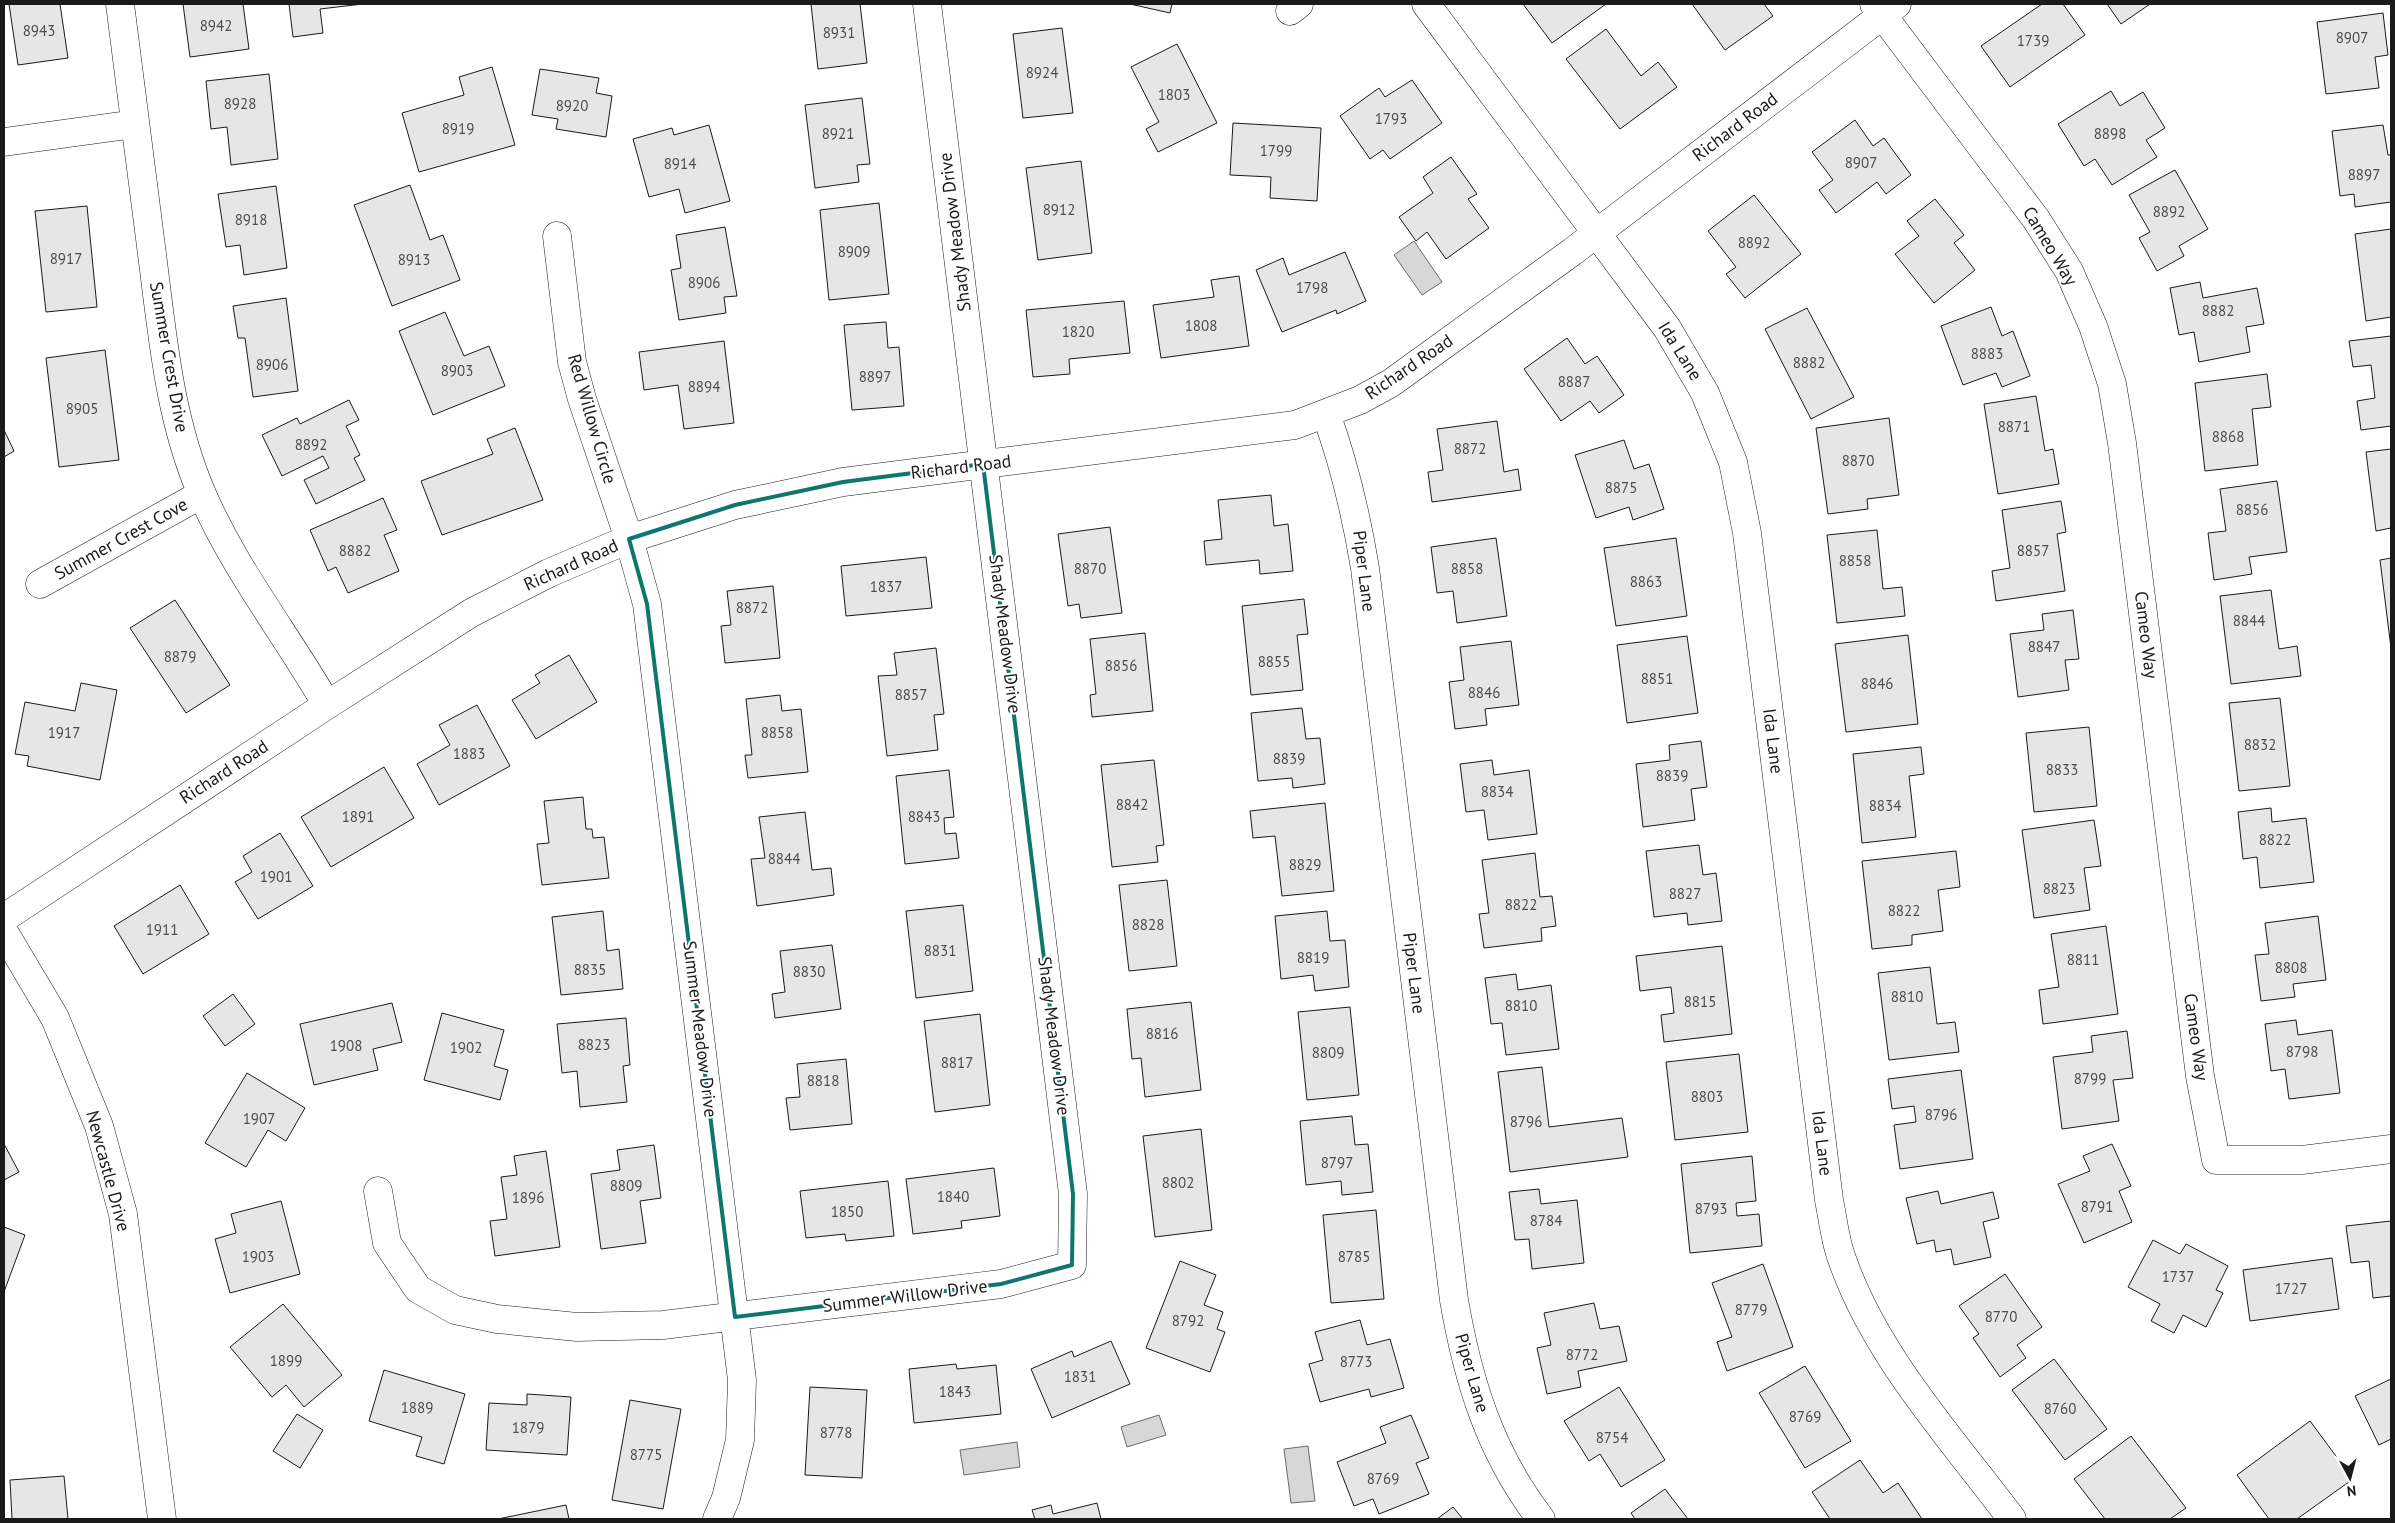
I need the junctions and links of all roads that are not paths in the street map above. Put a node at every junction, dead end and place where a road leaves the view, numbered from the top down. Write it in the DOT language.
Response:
graph roads {
  1 [pos="120,4"];
  2 [pos="927,4"];
  3 [pos="1426,4"];
  4 [pos="1884,7"];
  5 [pos="135,124"];
  6 [pos="4,142"];
  7 [pos="1596,233"];
  8 [pos="557,236"];
  9 [pos="1326,414"];
  10 [pos="983,464"];
  11 [pos="202,494"];
  12 [pos="629,539"];
  13 [pos="40,584"];
  14 [pos="327,705"];
  15 [pos="4,918"];
  16 [pos="4,932"];
  17 [pos="2391,1149"];
  18 [pos="378,1191"];
  19 [pos="1072,1264"];
  20 [pos="735,1317"];
  21 [pos="162,1519"];
  22 [pos="717,1519"];
  23 [pos="1541,1519"];
  24 [pos="2012,1519"];
  1 -- 5 [label="street, Summer Crest Drive"];
  2 -- 10 [label="street, Shady Meadow Drive"];
  3 -- 7 [label="street, Ida Lane"];
  4 -- 7 [label="street, Richard Road"];
  4 -- 17 [label="street, Cameo Way"];
  5 -- 6 [label="street"];
  5 -- 11 [label="street, Summer Crest Drive"];
  7 -- 9 [label="street, Richard Road"];
  7 -- 24 [label="street, Ida Lane"];
  8 -- 12 [label="street, Red Willow Circle"];
  9 -- 10 [label="street, Richard Road"];
  9 -- 23 [label="street, Piper Lane"];
  10 -- 12 [label="street, Richard Road"];
  10 -- 19 [label="street, Shady Meadow Drive"];
  11 -- 13 [label="street, Summer Crest Cove"];
  11 -- 14 [label="street, Summer Crest Drive"];
  12 -- 14 [label="street, Richard Road"];
  12 -- 20 [label="street, Summer Meadow Drive"];
  14 -- 15 [label="street, Richard Road"];
  16 -- 21 [label="street, Newcastle Drive"];
  18 -- 20 [label="street, Summer Willow Drive"];
  19 -- 20 [label="street, Summer Willow Drive"];
  20 -- 22 [label="street, Summer Meadow Drive"];
}
